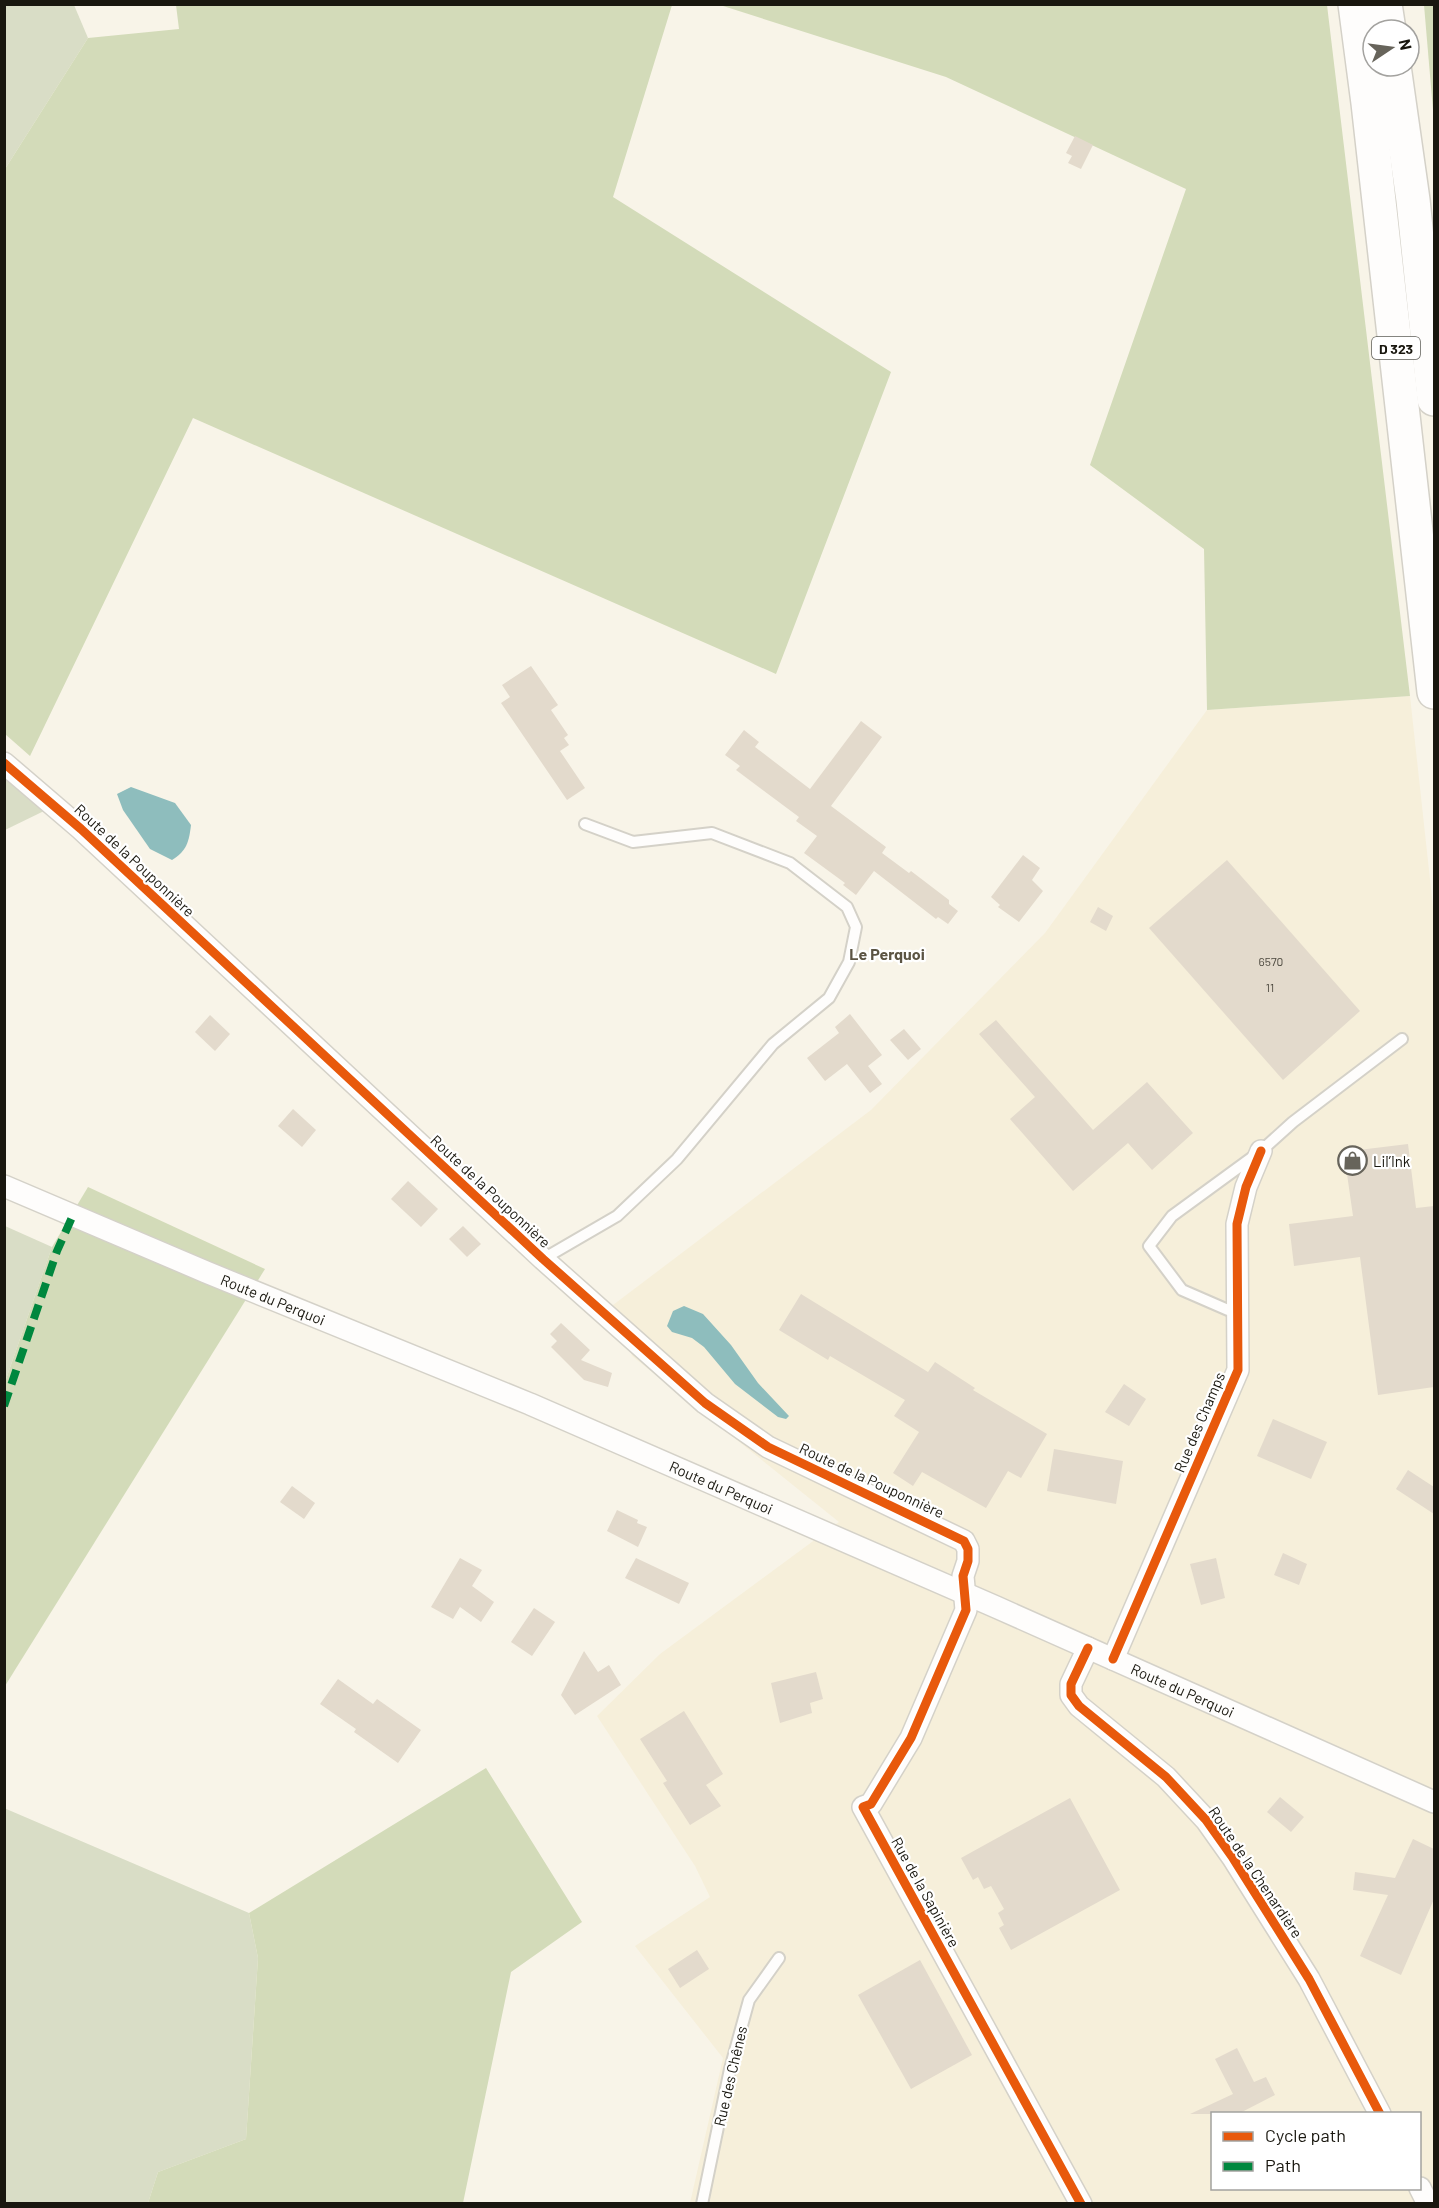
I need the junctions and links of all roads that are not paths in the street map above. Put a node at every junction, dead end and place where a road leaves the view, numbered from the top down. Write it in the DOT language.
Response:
graph roads {
  1 [pos="1355,4"];
  2 [pos="1396,78"];
  3 [pos="1434,399"];
  4 [pos="1434,692"];
  5 [pos="4,763"];
  6 [pos="585,824"];
  7 [pos="1402,1039"];
  8 [pos="1261,1150"];
  9 [pos="4,1186"];
  10 [pos="543,1259"];
  11 [pos="1238,1310"];
  12 [pos="963,1592"];
  13 [pos="1088,1648"];
  14 [pos="1113,1659"];
  15 [pos="1434,1802"];
  16 [pos="779,1958"];
  17 [pos="1379,2112"];
  18 [pos="1420,2190"];
  19 [pos="702,2204"];
  20 [pos="1081,2204"];
  21 [pos="1428,2204"];
  1 -- 4 [label="highway, D 323"];
  2 -- 3 [label="highway, D 323"];
  5 -- 10 [label="street, Route de la Pouponnière"];
  6 -- 10 [label="lane"];
  7 -- 8 [label="lane"];
  8 -- 11 [label="street, Rue des Champs"];
  8 -- 11 [label="lane"];
  9 -- 12 [label="street, Route du Perquoi"];
  10 -- 12 [label="street, Route de la Pouponnière"];
  11 -- 14 [label="street, Rue des Champs"];
  12 -- 13 [label="street, Route du Perquoi"];
  12 -- 20 [label="street, Rue de la Sapinière"];
  13 -- 14 [label="street, Route du Perquoi"];
  13 -- 17 [label="street, Route de la Chenardière"];
  14 -- 15 [label="street, Route du Perquoi"];
  16 -- 19 [label="lane, Rue des Chênes"];
  18 -- 21 [label="street"];
}
